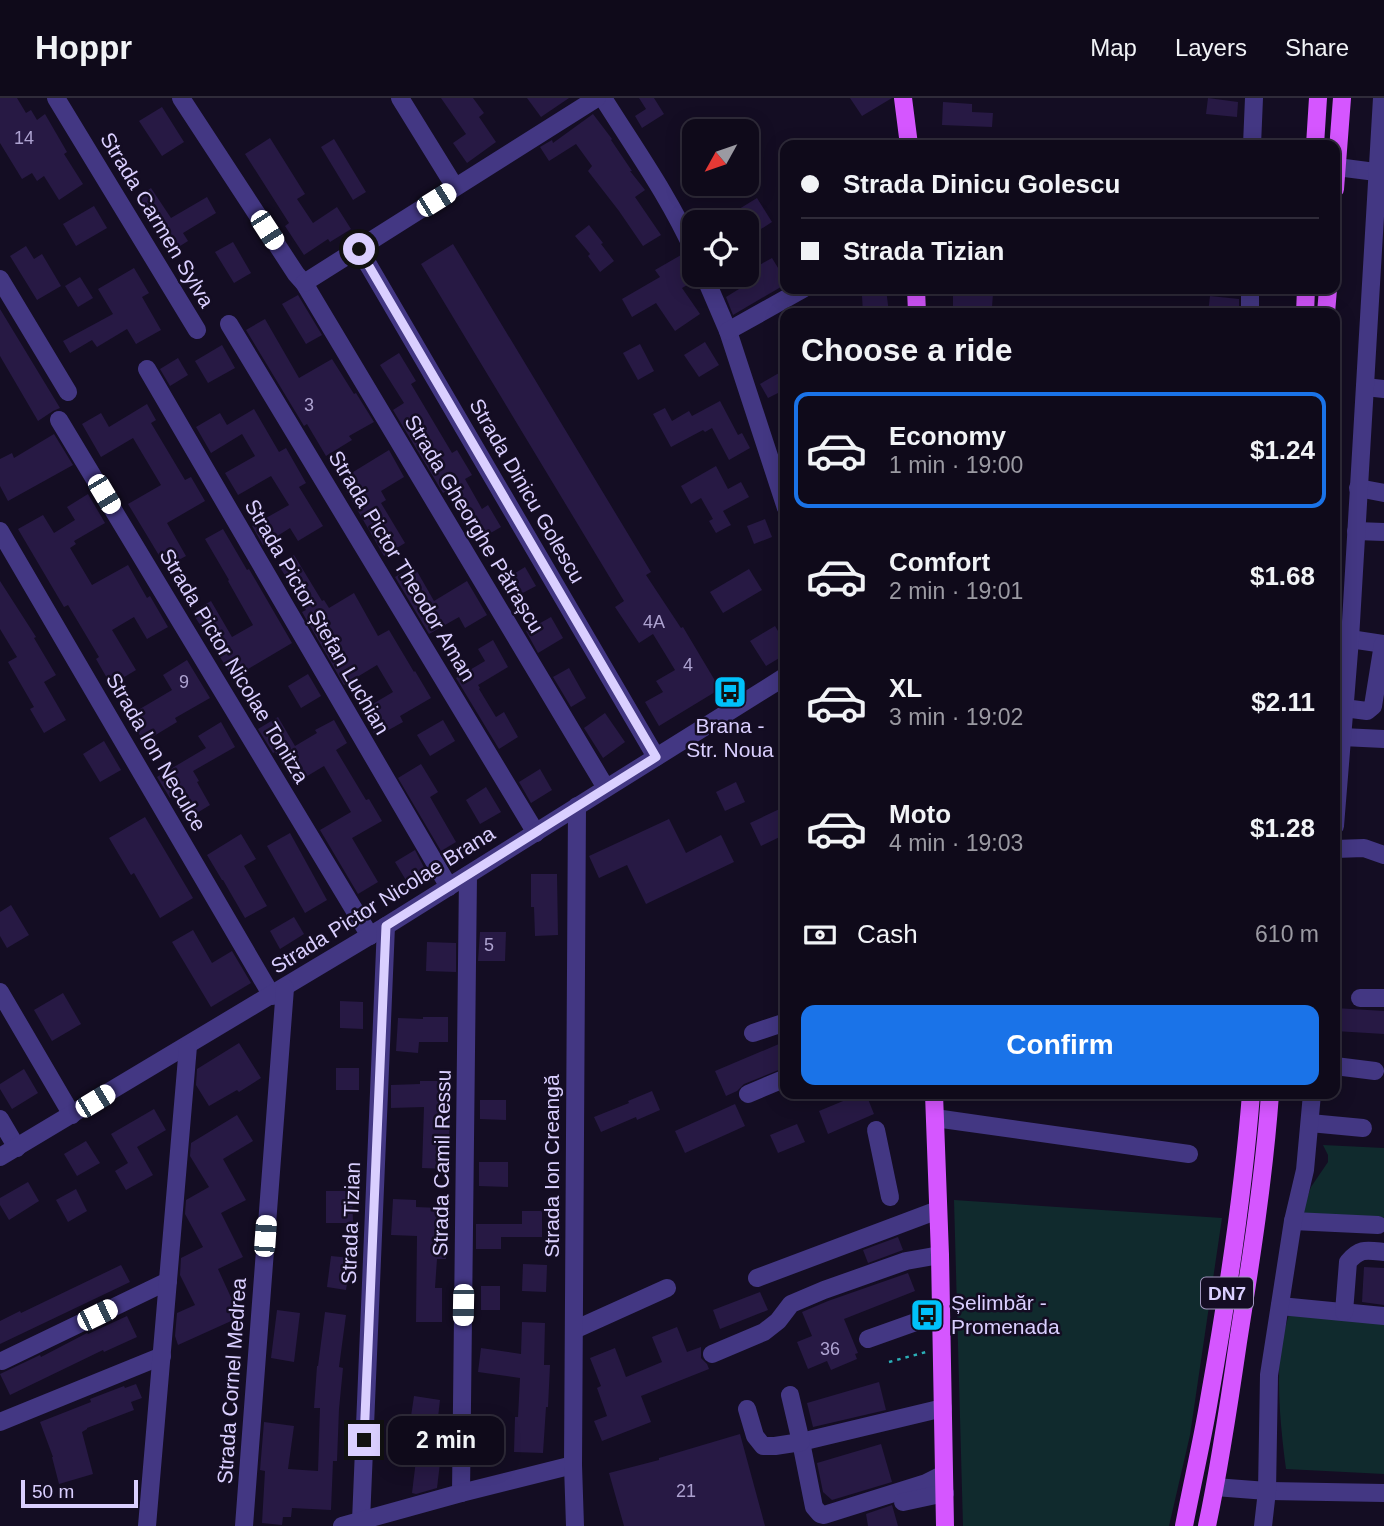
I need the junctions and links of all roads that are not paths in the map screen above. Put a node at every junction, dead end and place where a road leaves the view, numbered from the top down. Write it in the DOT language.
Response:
graph roads {
  1 [pos="56,98"];
  2 [pos="181,98"];
  3 [pos="400,98"];
  4 [pos="600,98"];
  5 [pos="903,98"];
  6 [pos="1254,98"];
  7 [pos="1318,98"];
  8 [pos="1342,98"];
  9 [pos="1382,98"];
  10 [pos="908,140"];
  11 [pos="1252,140"];
  12 [pos="1315,140"];
  13 [pos="1339,140"];
  14 [pos="1340,167"];
  15 [pos="1381,173"];
  16 [pos="455,187"];
  17 [pos="1380,192"];
  18 [pos="682,225"];
  19 [pos="359,249"];
  20 [pos="0,279"];
  21 [pos="304,283"];
  22 [pos="709,287"];
  23 [pos="794,294"];
  24 [pos="229,324"];
  25 [pos="197,330"];
  26 [pos="728,331"];
  27 [pos="147,369"];
  28 [pos="1365,387"];
  29 [pos="1384,389"];
  30 [pos="68,392"];
  31 [pos="60,420"];
  32 [pos="1358,488"];
  33 [pos="780,490"];
  34 [pos="1384,493"];
  35 [pos="0,531"];
  36 [pos="1356,531"];
  37 [pos="1384,532"];
  38 [pos="1350,639"];
  39 [pos="1384,644"];
  40 [pos="780,680"];
  41 [pos="1344,708"];
  42 [pos="1342,737"];
  43 [pos="1384,739"];
  44 [pos="656,757"];
  45 [pos="1340,762"];
  46 [pos="606,789"];
  47 [pos="577,806"];
  48 [pos="536,833"];
  49 [pos="1340,849"];
  50 [pos="1384,855"];
  51 [pos="468,875"];
  52 [pos="449,887"];
  53 [pos="378,931"];
  54 [pos="0,992"];
  55 [pos="278,992"];
  56 [pos="1360,998"];
  57 [pos="1384,999"];
  58 [pos="780,1025"];
  59 [pos="753,1033"];
  60 [pos="188,1046"];
  61 [pos="1340,1067"];
  62 [pos="1375,1071"];
  63 [pos="780,1081"];
  64 [pos="748,1094"];
  65 [pos="934,1099"];
  66 [pos="1251,1099"];
  67 [pos="1270,1099"];
  68 [pos="1312,1099"];
  69 [pos="72,1115"];
  70 [pos="935,1118"];
  71 [pos="0,1119"];
  72 [pos="1310,1123"];
  73 [pos="1363,1128"];
  74 [pos="876,1130"];
  75 [pos="17,1148"];
  76 [pos="1189,1154"];
  77 [pos="0,1157"];
  78 [pos="890,1197"];
  79 [pos="938,1210"];
  80 [pos="1293,1221"];
  81 [pos="1378,1225"];
  82 [pos="1384,1252"];
  83 [pos="940,1255"];
  84 [pos="757,1278"];
  85 [pos="168,1281"];
  86 [pos="667,1288"];
  87 [pos="1280,1306"];
  88 [pos="1344,1312"];
  89 [pos="941,1313"];
  90 [pos="1384,1316"];
  91 [pos="574,1330"];
  92 [pos="868,1339"];
  93 [pos="712,1354"];
  94 [pos="162,1356"];
  95 [pos="2,1361"];
  96 [pos="790,1395"];
  97 [pos="943,1408"];
  98 [pos="747,1409"];
  99 [pos="0,1422"];
  100 [pos="801,1442"];
  101 [pos="573,1465"];
  102 [pos="944,1474"];
  103 [pos="1215,1487"];
  104 [pos="1267,1491"];
  105 [pos="461,1493"];
  106 [pos="944,1493"];
  107 [pos="1384,1493"];
  108 [pos="361,1521"];
  109 [pos="148,1526"];
  110 [pos="244,1526"];
  111 [pos="342,1526"];
  112 [pos="575,1526"];
  113 [pos="814,1526"];
  114 [pos="946,1526"];
  115 [pos="1184,1526"];
  116 [pos="1207,1526"];
  117 [pos="1263,1526"];
  1 -- 25 [label="street, Strada Carmen Sylva"];
  2 -- 21 [label="street, Strada Gheorghe Pătrașcu"];
  3 -- 16 [label="street"];
  4 -- 16 [label="street"];
  4 -- 18 [label="street"];
  5 -- 10 [label="main road"];
  6 -- 11 [label="street"];
  7 -- 12 [label="main road"];
  8 -- 13 [label="main road"];
  9 -- 15 [label="street"];
  14 -- 15 [label="street"];
  15 -- 17 [label="street"];
  16 -- 19 [label="street"];
  17 -- 28 [label="street"];
  19 -- 21 [label="street"];
  19 -- 44 [label="street, Strada Dinicu Golescu"];
  20 -- 30 [label="street"];
  21 -- 46 [label="street, Strada Gheorghe Pătrașcu"];
  22 -- 26 [label="street"];
  23 -- 26 [label="street"];
  24 -- 48 [label="street, Strada Pictor Theodor Aman"];
  26 -- 33 [label="street"];
  27 -- 52 [label="street, Strada Pictor Ștefan Luchian"];
  28 -- 29 [label="street"];
  28 -- 32 [label="street"];
  31 -- 53 [label="street, Strada Pictor Nicolae Tonitza"];
  32 -- 34 [label="street"];
  32 -- 36 [label="street"];
  35 -- 55 [label="street, Strada Ion Neculce"];
  36 -- 37 [label="street"];
  36 -- 38 [label="street"];
  38 -- 39 [label="street"];
  38 -- 41 [label="street"];
  39 -- 41 [label="street"];
  40 -- 44 [label="street, Strada Pictor Nicolae Brana"];
  41 -- 42 [label="street"];
  42 -- 43 [label="street"];
  42 -- 45 [label="street"];
  44 -- 46 [label="street, Strada Pictor Nicolae Brana"];
  46 -- 47 [label="street, Strada Pictor Nicolae Brana"];
  47 -- 48 [label="street, Strada Pictor Nicolae Brana"];
  47 -- 91 [label="street, Strada Ion Creangă"];
  48 -- 51 [label="street, Strada Pictor Nicolae Brana"];
  49 -- 50 [label="street"];
  51 -- 52 [label="street, Strada Pictor Nicolae Brana"];
  51 -- 105 [label="street, Strada Camil Ressu"];
  52 -- 53 [label="street, Strada Pictor Nicolae Brana"];
  53 -- 55 [label="street, Strada Pictor Nicolae Brana"];
  53 -- 108 [label="street, Strada Tizian"];
  54 -- 69 [label="street"];
  55 -- 60 [label="street, Strada Pictor Nicolae Brana"];
  55 -- 110 [label="street, Strada Cornel Medrea"];
  56 -- 57 [label="street"];
  58 -- 59 [label="street"];
  60 -- 69 [label="street, Strada Pictor Nicolae Brana"];
  60 -- 85 [label="street"];
  61 -- 62 [label="street"];
  63 -- 64 [label="street"];
  65 -- 70 [label="main road"];
  66 -- 115 [label="main road, DN7"];
  67 -- 103 [label="main road, DN7"];
  68 -- 72 [label="street"];
  69 -- 75 [label="street, Strada Pictor Nicolae Brana"];
  70 -- 76 [label="street"];
  70 -- 79 [label="main road"];
  71 -- 75 [label="street"];
  72 -- 73 [label="street"];
  72 -- 80 [label="street"];
  74 -- 78 [label="street"];
  75 -- 77 [label="street, Strada Pictor Nicolae Brana"];
  79 -- 83 [label="main road"];
  79 -- 84 [label="street"];
  80 -- 81 [label="street"];
  80 -- 87 [label="street"];
  82 -- 88 [label="street"];
  83 -- 89 [label="main road"];
  83 -- 93 [label="street"];
  85 -- 94 [label="street"];
  85 -- 95 [label="street"];
  86 -- 91 [label="street"];
  87 -- 88 [label="street"];
  87 -- 104 [label="street"];
  88 -- 90 [label="street"];
  89 -- 92 [label="street"];
  89 -- 97 [label="main road"];
  91 -- 101 [label="street, Strada Ion Creangă"];
  94 -- 99 [label="street"];
  94 -- 109 [label="street"];
  96 -- 100 [label="street"];
  97 -- 100 [label="street"];
  97 -- 102 [label="main road"];
  98 -- 100 [label="street"];
  100 -- 102 [label="street"];
  101 -- 105 [label="street"];
  101 -- 112 [label="street, Strada Ion Creangă"];
  102 -- 106 [label="main road"];
  103 -- 104 [label="street"];
  103 -- 116 [label="main road, DN7"];
  104 -- 107 [label="street"];
  104 -- 117 [label="street"];
  105 -- 108 [label="street"];
  106 -- 113 [label="street"];
  106 -- 114 [label="main road"];
  108 -- 111 [label="street"];
}
